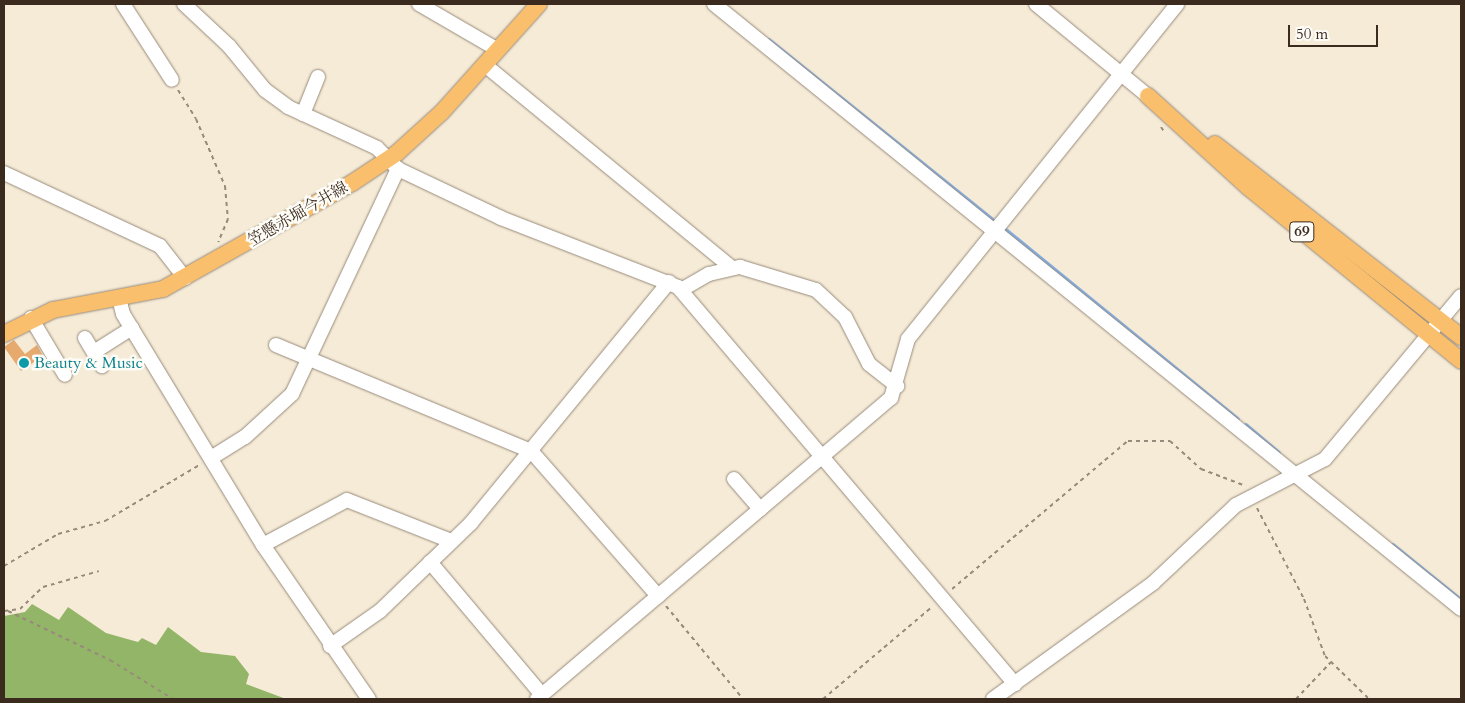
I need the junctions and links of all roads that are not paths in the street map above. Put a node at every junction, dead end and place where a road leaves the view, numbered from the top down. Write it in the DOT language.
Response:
graph roads {
  1 [pos="123,4"];
  2 [pos="184,4"];
  3 [pos="419,4"];
  4 [pos="539,4"];
  5 [pos="714,4"];
  6 [pos="1036,4"];
  7 [pos="1177,4"];
  8 [pos="498,50"];
  9 [pos="485,65"];
  10 [pos="1122,73"];
  11 [pos="318,77"];
  12 [pos="172,80"];
  13 [pos="1148,96"];
  14 [pos="303,114"];
  15 [pos="393,164"];
  16 [pos="4,173"];
  17 [pos="996,230"];
  18 [pos="731,267"];
  19 [pos="185,278"];
  20 [pos="675,286"];
  21 [pos="1461,296"];
  22 [pos="119,298"];
  23 [pos="31,318"];
  24 [pos="1441,320"];
  25 [pos="132,328"];
  26 [pos="4,334"];
  27 [pos="1429,335"];
  28 [pos="1461,337"];
  29 [pos="85,338"];
  30 [pos="276,345"];
  31 [pos="94,352"];
  32 [pos="309,357"];
  33 [pos="1461,361"];
  34 [pos="102,366"];
  35 [pos="65,375"];
  36 [pos="897,386"];
  37 [pos="531,451"];
  38 [pos="822,455"];
  39 [pos="211,458"];
  40 [pos="1294,474"];
  41 [pos="734,479"];
  42 [pos="760,509"];
  43 [pos="451,542"];
  44 [pos="263,545"];
  45 [pos="430,562"];
  46 [pos="658,596"];
  47 [pos="1461,609"];
  48 [pos="330,646"];
  49 [pos="1015,684"];
  50 [pos="540,697"];
  51 [pos="369,699"];
  52 [pos="993,699"];
  1 -- 12 [label="street"];
  2 -- 14 [label="street"];
  3 -- 8 [label="street"];
  4 -- 8 [label="main road, 笠懸赤堀今井線"];
  5 -- 17 [label="street"];
  6 -- 10 [label="street"];
  7 -- 10 [label="street"];
  8 -- 9 [label="main road, 笠懸赤堀今井線"];
  9 -- 15 [label="main road, 笠懸赤堀今井線"];
  9 -- 18 [label="street"];
  10 -- 13 [label="street"];
  10 -- 17 [label="street"];
  11 -- 14 [label="street"];
  13 -- 24 [label="main road, 69"];
  13 -- 27 [label="main road, 69"];
  14 -- 15 [label="street"];
  15 -- 19 [label="main road, 笠懸赤堀今井線"];
  15 -- 20 [label="street"];
  15 -- 32 [label="street"];
  16 -- 19 [label="street"];
  17 -- 36 [label="street"];
  17 -- 40 [label="street"];
  18 -- 20 [label="street"];
  18 -- 36 [label="street"];
  19 -- 22 [label="main road, 笠懸赤堀今井線"];
  20 -- 37 [label="street"];
  20 -- 38 [label="street"];
  21 -- 24 [label="street"];
  22 -- 23 [label="main road, 笠懸赤堀今井線"];
  22 -- 25 [label="street"];
  23 -- 26 [label="main road, 笠懸赤堀今井線"];
  23 -- 35 [label="street"];
  24 -- 27 [label="street"];
  24 -- 28 [label="main road, 69"];
  25 -- 31 [label="street"];
  25 -- 39 [label="street"];
  27 -- 33 [label="main road, 69"];
  27 -- 40 [label="street"];
  29 -- 31 [label="street"];
  30 -- 32 [label="street"];
  31 -- 34 [label="street"];
  32 -- 37 [label="street"];
  32 -- 39 [label="street"];
  36 -- 38 [label="street"];
  37 -- 43 [label="street"];
  37 -- 46 [label="street"];
  38 -- 42 [label="street"];
  38 -- 49 [label="street"];
  39 -- 44 [label="street"];
  40 -- 47 [label="street"];
  40 -- 49 [label="street"];
  41 -- 42 [label="street"];
  42 -- 46 [label="street"];
  43 -- 44 [label="street"];
  43 -- 45 [label="street"];
  44 -- 48 [label="street"];
  45 -- 48 [label="street"];
  45 -- 50 [label="street"];
  46 -- 50 [label="street"];
  48 -- 51 [label="street"];
  49 -- 52 [label="street"];
}
